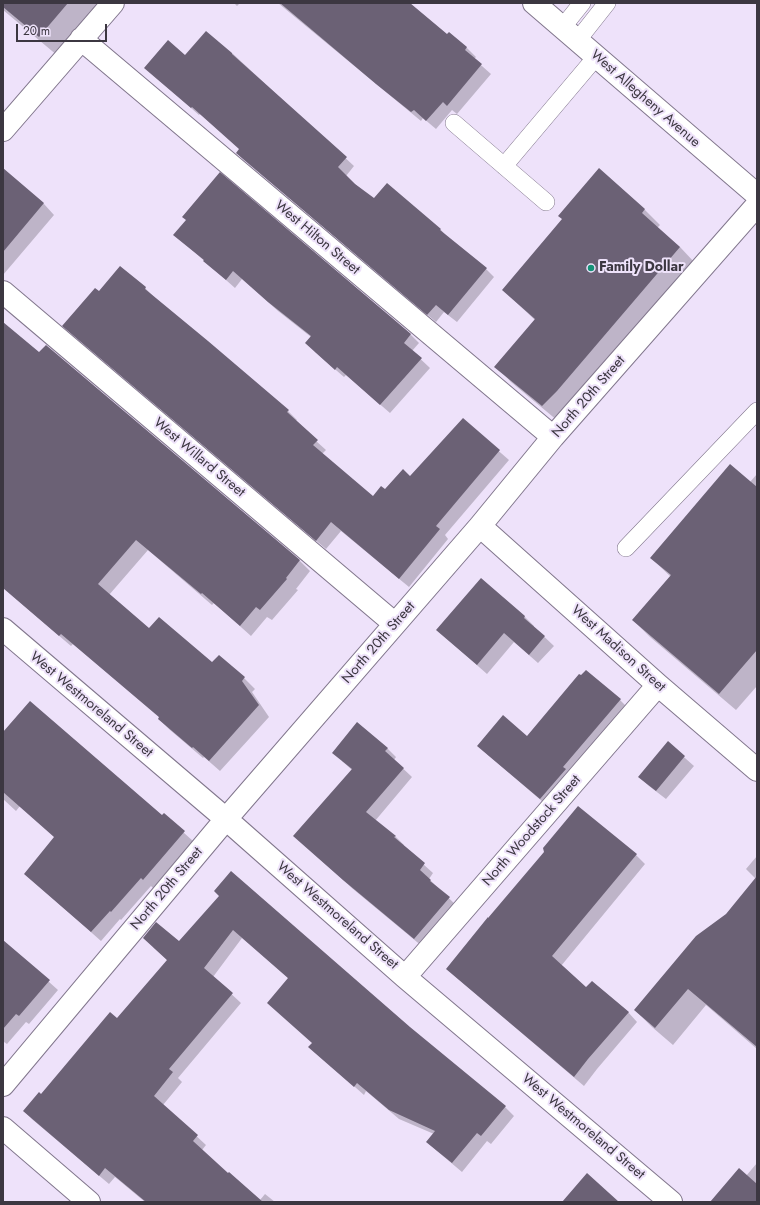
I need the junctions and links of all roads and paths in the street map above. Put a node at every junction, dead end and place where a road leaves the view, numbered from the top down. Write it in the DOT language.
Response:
graph roads {
  1 [pos="112,3"];
  2 [pos="534,3"];
  3 [pos="582,3"];
  4 [pos="607,3"];
  5 [pos="570,34"];
  6 [pos="81,39"];
  7 [pos="596,57"];
  8 [pos="454,123"];
  9 [pos="3,130"];
  10 [pos="504,166"];
  11 [pos="757,195"];
  12 [pos="546,202"];
  13 [pos="757,205"];
  14 [pos="3,292"];
  15 [pos="757,411"];
  16 [pos="553,437"];
  17 [pos="480,526"];
  18 [pos="626,548"];
  19 [pos="395,624"];
  20 [pos="3,629"];
  21 [pos="658,685"];
  22 [pos="757,770"];
  23 [pos="226,819"];
  24 [pos="405,977"];
  25 [pos="3,1085"];
  26 [pos="3,1128"];
  27 [pos="89,1202"];
  28 [pos="671,1202"];
  1 -- 6 [label="street"];
  2 -- 5 [label="street, West Allegheny Avenue"];
  3 -- 5 [label="lane"];
  4 -- 5 [label="lane"];
  5 -- 7 [label="street, West Allegheny Avenue"];
  6 -- 9 [label="street"];
  6 -- 16 [label="street, West Hilton Street"];
  7 -- 10 [label="lane"];
  7 -- 11 [label="street, West Allegheny Avenue"];
  8 -- 10 [label="lane"];
  10 -- 12 [label="lane"];
  13 -- 16 [label="street, North 20th Street"];
  14 -- 19 [label="street, West Willard Street"];
  15 -- 18 [label="lane"];
  16 -- 17 [label="street, North 20th Street"];
  17 -- 19 [label="street, North 20th Street"];
  17 -- 21 [label="street, West Madison Street"];
  19 -- 23 [label="street, North 20th Street"];
  20 -- 23 [label="street, West Westmoreland Street"];
  21 -- 22 [label="street, West Madison Street"];
  21 -- 24 [label="street, North Woodstock Street"];
  23 -- 24 [label="street, West Westmoreland Street"];
  23 -- 25 [label="street, North 20th Street"];
  24 -- 28 [label="street, West Westmoreland Street"];
  26 -- 27 [label="street"];
}
